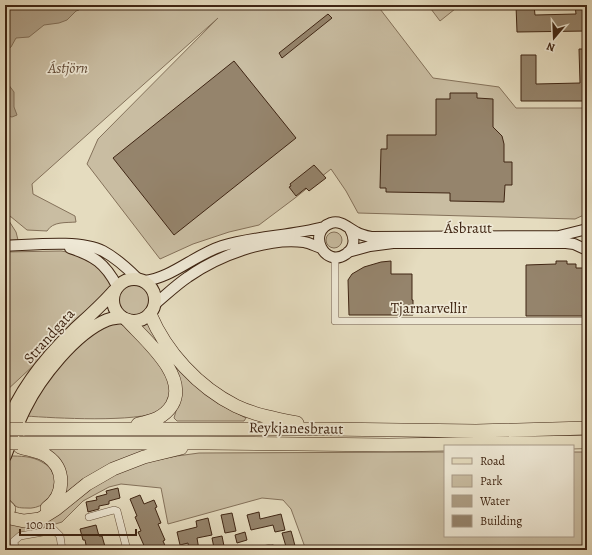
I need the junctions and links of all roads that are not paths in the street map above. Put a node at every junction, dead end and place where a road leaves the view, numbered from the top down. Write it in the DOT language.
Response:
graph roads {
  1 [pos="324,227"];
  2 [pos="350,229"];
  3 [pos="587,229"];
  4 [pos="587,235"];
  5 [pos="56,245"];
  6 [pos="5,246"];
  7 [pos="587,246"];
  8 [pos="321,248"];
  9 [pos="587,250"];
  10 [pos="348,252"];
  11 [pos="335,257"];
  12 [pos="140,280"];
  13 [pos="116,289"];
  14 [pos="152,309"];
  15 [pos="125,319"];
  16 [pos="587,321"];
  17 [pos="587,428"];
  18 [pos="5,429"];
  19 [pos="104,429"];
  20 [pos="326,429"];
  21 [pos="587,442"];
  22 [pos="207,443"];
  23 [pos="11,444"];
  24 [pos="5,456"];
  25 [pos="6,509"];
  26 [pos="89,517"];
  27 [pos="271,548"];
  28 [pos="16,550"];
  29 [pos="62,550"];
  30 [pos="127,550"];
  31 [pos="261,550"];
  1 -- 2 [label="street"];
  1 -- 8 [label="street"];
  1 -- 12 [label="street"];
  2 -- 3 [label="street, Ásbraut"];
  2 -- 10 [label="street"];
  4 -- 7 [label="street"];
  5 -- 6 [label="street"];
  5 -- 12 [label="street"];
  5 -- 13 [label="street"];
  8 -- 11 [label="street"];
  8 -- 14 [label="street"];
  9 -- 10 [label="street, Ásbraut"];
  10 -- 11 [label="street"];
  11 -- 16 [label="street, Tjarnarvellir"];
  12 -- 13 [label="main road"];
  12 -- 14 [label="main road"];
  13 -- 15 [label="main road"];
  13 -- 18 [label="main road, Strandgata"];
  14 -- 15 [label="main road"];
  14 -- 20 [label="highway"];
  15 -- 19 [label="highway"];
  15 -- 24 [label="main road, Strandgata"];
  17 -- 20 [label="highway, Reykjanesbraut"];
  18 -- 19 [label="highway, Reykjanesbraut, bridge"];
  19 -- 20 [label="highway, Reykjanesbraut"];
  21 -- 22 [label="highway, Reykjanesbraut"];
  22 -- 23 [label="highway, Reykjanesbraut"];
  22 -- 25 [label="highway"];
  23 -- 25 [label="highway"];
  26 -- 30 [label="street"];
  27 -- 31 [label="street"];
  28 -- 29 [label="street"];
}
